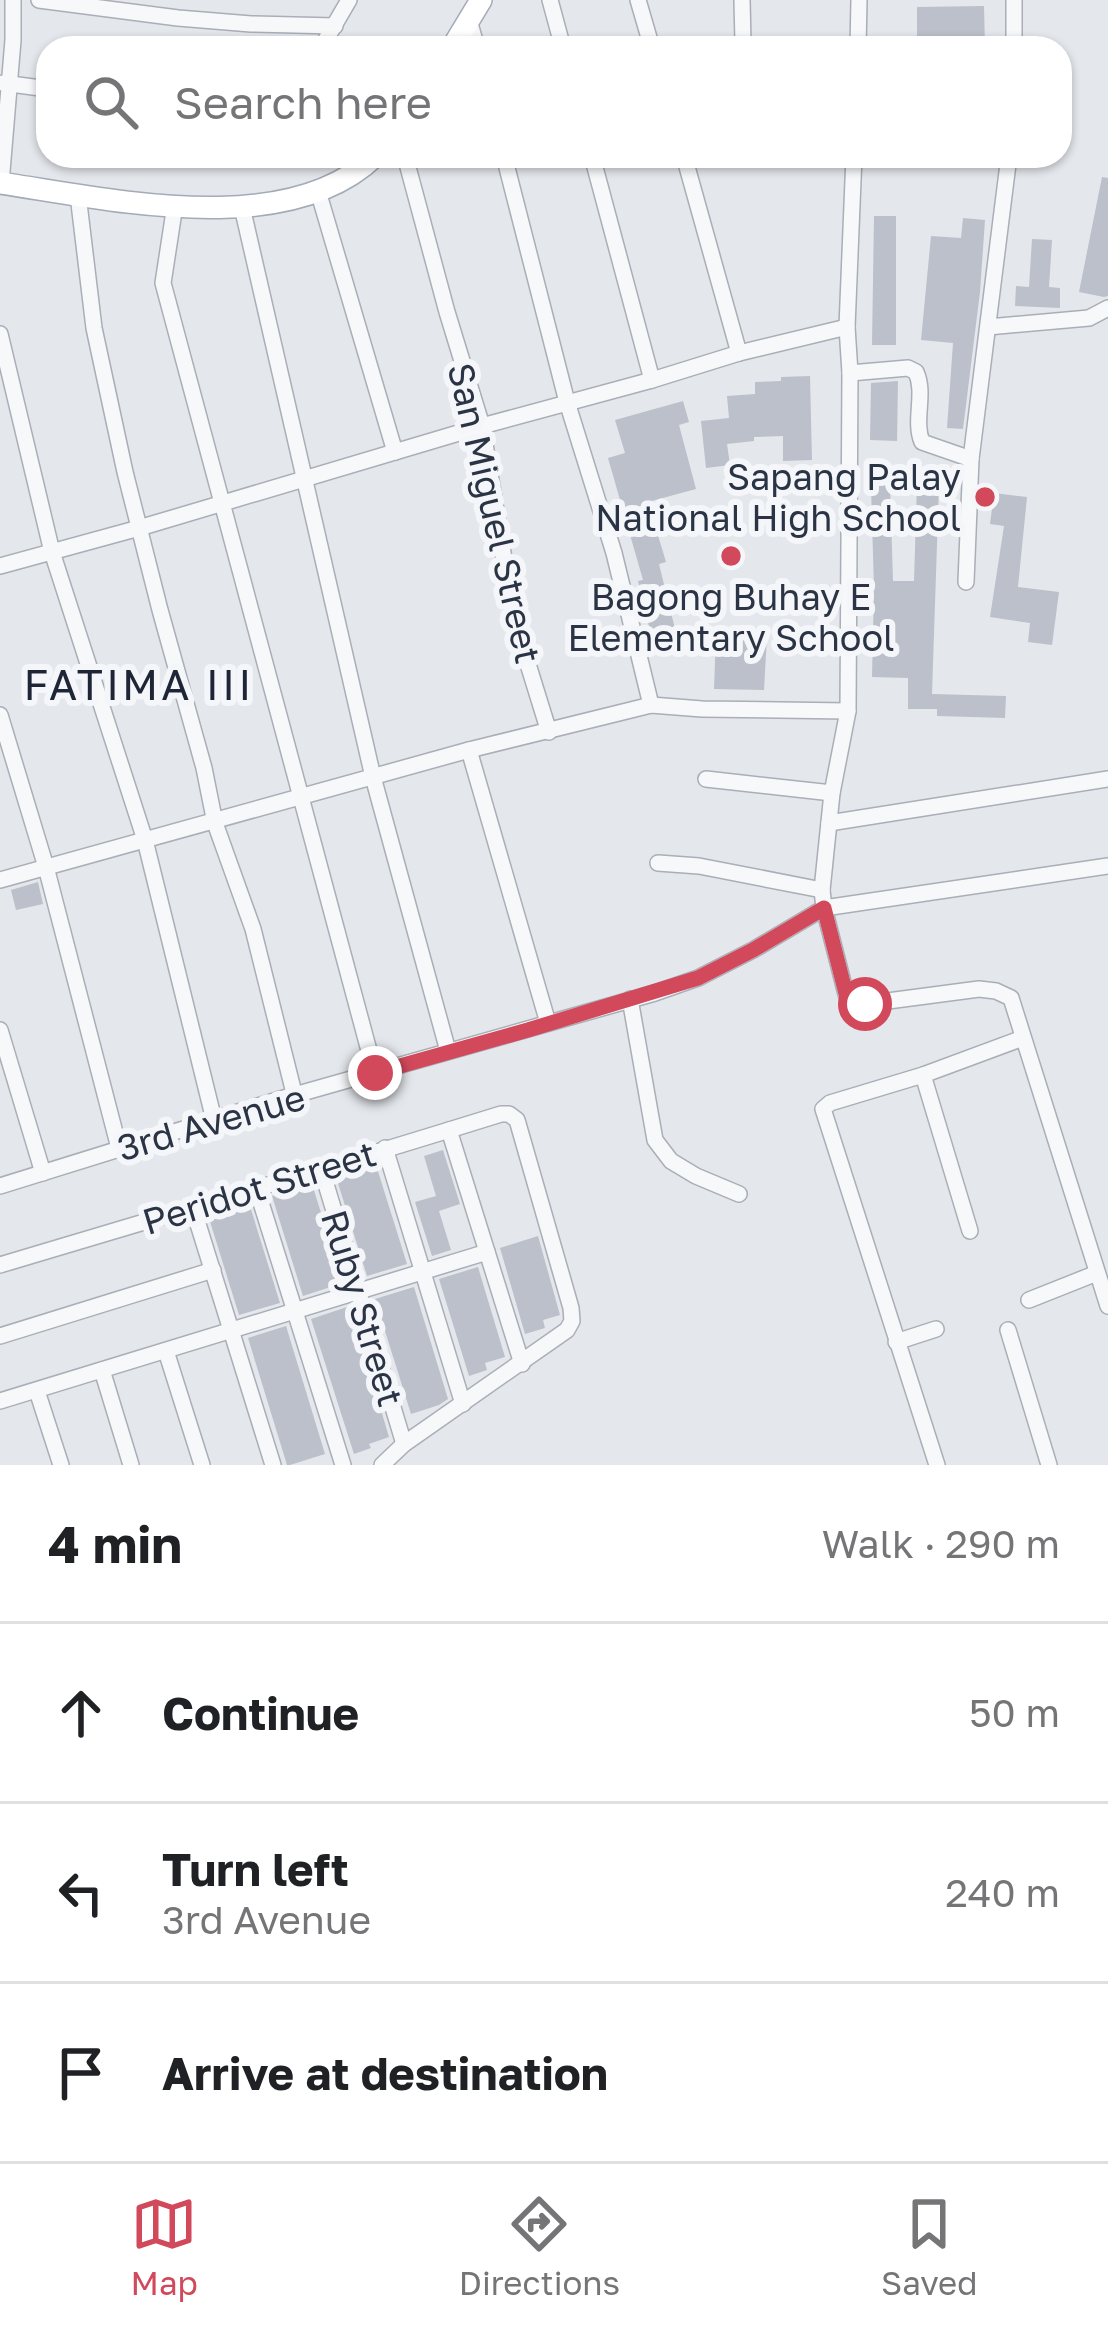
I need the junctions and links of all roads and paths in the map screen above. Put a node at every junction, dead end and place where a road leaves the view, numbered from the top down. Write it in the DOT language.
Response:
graph roads {
  1 [pos="13,0"];
  2 [pos="39,0"];
  3 [pos="349,0"];
  4 [pos="550,0"];
  5 [pos="638,0"];
  6 [pos="742,0"];
  7 [pos="859,0"];
  8 [pos="1014,0"];
  9 [pos="476,10"];
  10 [pos="335,26"];
  11 [pos="329,36"];
  12 [pos="460,36"];
  13 [pos="560,36"];
  14 [pos="648,36"];
  15 [pos="743,36"];
  16 [pos="858,36"];
  17 [pos="1014,36"];
  18 [pos="4,83"];
  19 [pos="36,87"];
  20 [pos="363,168"];
  21 [pos="408,168"];
  22 [pos="507,168"];
  23 [pos="595,168"];
  24 [pos="687,168"];
  25 [pos="854,168"];
  26 [pos="1008,168"];
  27 [pos="0,183"];
  28 [pos="318,191"];
  29 [pos="78,195"];
  30 [pos="175,205"];
  31 [pos="242,207"];
  32 [pos="1108,308"];
  33 [pos="988,326"];
  34 [pos="847,327"];
  35 [pos="0,334"];
  36 [pos="740,353"];
  37 [pos="850,373"];
  38 [pos="652,380"];
  39 [pos="567,402"];
  40 [pos="482,426"];
  41 [pos="395,452"];
  42 [pos="971,459"];
  43 [pos="303,478"];
  44 [pos="223,501"];
  45 [pos="140,528"];
  46 [pos="52,552"];
  47 [pos="0,566"];
  48 [pos="966,583"];
  49 [pos="651,705"];
  50 [pos="848,711"];
  51 [pos="0,715"];
  52 [pos="549,732"];
  53 [pos="469,751"];
  54 [pos="373,777"];
  55 [pos="706,778"];
  56 [pos="1108,779"];
  57 [pos="832,793"];
  58 [pos="302,799"];
  59 [pos="215,823"];
  60 [pos="829,823"];
  61 [pos="146,840"];
  62 [pos="658,863"];
  63 [pos="1108,866"];
  64 [pos="46,867"];
  65 [pos="0,880"];
  66 [pos="823,899"];
  67 [pos="630,999"];
  68 [pos="548,1023"];
  69 [pos="0,1030"];
  70 [pos="1023,1038"];
  71 [pos="448,1052"];
  72 [pos="375,1073"];
  73 [pos="923,1075"];
  74 [pos="295,1096"];
  75 [pos="214,1120"];
  76 [pos="449,1130"];
  77 [pos="119,1148"];
  78 [pos="385,1148"];
  79 [pos="322,1171"];
  80 [pos="43,1173"];
  81 [pos="0,1186"];
  82 [pos="257,1190"];
  83 [pos="740,1194"];
  84 [pos="194,1208"];
  85 [pos="970,1231"];
  86 [pos="487,1252"];
  87 [pos="0,1265"];
  88 [pos="214,1270"];
  89 [pos="421,1271"];
  90 [pos="1097,1274"];
  91 [pos="357,1291"];
  92 [pos="1029,1300"];
  93 [pos="1108,1306"];
  94 [pos="294,1310"];
  95 [pos="936,1329"];
  96 [pos="1008,1330"];
  97 [pos="230,1331"];
  98 [pos="0,1336"];
  99 [pos="896,1342"];
  100 [pos="166,1351"];
  101 [pos="521,1364"];
  102 [pos="102,1370"];
  103 [pos="37,1391"];
  104 [pos="0,1401"];
  105 [pos="463,1404"];
  106 [pos="404,1444"];
  107 [pos="342,1464"];
  108 [pos="61,1465"];
  109 [pos="131,1465"];
  110 [pos="202,1465"];
  111 [pos="273,1465"];
  112 [pos="382,1465"];
  113 [pos="937,1465"];
  114 [pos="1048,1465"];
  1 -- 18 [label="street"];
  2 -- 10 [label="street"];
  3 -- 10 [label="street"];
  4 -- 13 [label="street"];
  5 -- 14 [label="street"];
  6 -- 15 [label="street"];
  7 -- 16 [label="street"];
  8 -- 17 [label="street"];
  9 -- 12 [label="main road"];
  10 -- 11 [label="street"];
  18 -- 19 [label="street"];
  18 -- 27 [label="street"];
  20 -- 28 [label="main road"];
  21 -- 40 [label="street, San Miguel Street"];
  22 -- 39 [label="street"];
  23 -- 38 [label="street"];
  24 -- 36 [label="street"];
  25 -- 34 [label="street"];
  26 -- 33 [label="street"];
  27 -- 29 [label="main road"];
  28 -- 31 [label="main road"];
  28 -- 41 [label="street"];
  29 -- 30 [label="main road"];
  29 -- 45 [label="street"];
  30 -- 31 [label="main road"];
  30 -- 44 [label="street"];
  31 -- 43 [label="street"];
  32 -- 33 [label="street"];
  33 -- 42 [label="street"];
  34 -- 36 [label="street"];
  34 -- 37 [label="street"];
  35 -- 46 [label="street"];
  36 -- 38 [label="street"];
  37 -- 42 [label="street"];
  37 -- 50 [label="street"];
  38 -- 39 [label="street"];
  39 -- 40 [label="street"];
  39 -- 49 [label="street"];
  40 -- 41 [label="street"];
  40 -- 52 [label="street, San Miguel Street"];
  41 -- 43 [label="street"];
  42 -- 48 [label="street"];
  43 -- 44 [label="street"];
  43 -- 54 [label="street"];
  44 -- 45 [label="street"];
  44 -- 58 [label="street"];
  45 -- 46 [label="street"];
  45 -- 59 [label="street"];
  46 -- 47 [label="street"];
  46 -- 61 [label="street"];
  49 -- 50 [label="street"];
  49 -- 52 [label="street"];
  50 -- 57 [label="street"];
  51 -- 64 [label="street"];
  52 -- 53 [label="street"];
  53 -- 54 [label="street"];
  53 -- 68 [label="street"];
  54 -- 58 [label="street"];
  54 -- 71 [label="street"];
  55 -- 57 [label="street"];
  56 -- 60 [label="street"];
  57 -- 60 [label="street"];
  58 -- 59 [label="street"];
  58 -- 72 [label="street"];
  59 -- 61 [label="street"];
  59 -- 74 [label="street"];
  60 -- 66 [label="street"];
  61 -- 64 [label="street"];
  61 -- 75 [label="street"];
  62 -- 66 [label="street"];
  63 -- 66 [label="street"];
  64 -- 65 [label="street"];
  64 -- 77 [label="street"];
  66 -- 67 [label="street, 3rd Avenue"];
  66 -- 70 [label="street"];
  67 -- 68 [label="street, 3rd Avenue"];
  67 -- 83 [label="street"];
  68 -- 71 [label="street, 3rd Avenue"];
  69 -- 80 [label="street"];
  70 -- 73 [label="street"];
  70 -- 90 [label="street"];
  71 -- 72 [label="street, 3rd Avenue"];
  72 -- 74 [label="street, 3rd Avenue"];
  73 -- 85 [label="street"];
  73 -- 99 [label="street"];
  74 -- 75 [label="street, 3rd Avenue"];
  75 -- 77 [label="street, 3rd Avenue"];
  76 -- 78 [label="street, Peridot Street"];
  76 -- 86 [label="street"];
  76 -- 101 [label="street, Peridot Street"];
  77 -- 80 [label="street, 3rd Avenue"];
  78 -- 79 [label="street, Peridot Street"];
  78 -- 89 [label="street"];
  79 -- 82 [label="street, Peridot Street"];
  79 -- 91 [label="street, Ruby Street"];
  80 -- 81 [label="street, 3rd Avenue"];
  82 -- 84 [label="street, Peridot Street"];
  82 -- 94 [label="street"];
  84 -- 87 [label="street, Peridot Street"];
  84 -- 88 [label="street"];
  86 -- 89 [label="street"];
  86 -- 101 [label="street"];
  88 -- 97 [label="street"];
  88 -- 98 [label="street"];
  89 -- 91 [label="street"];
  89 -- 105 [label="street"];
  90 -- 92 [label="street"];
  90 -- 93 [label="street"];
  91 -- 94 [label="street"];
  91 -- 106 [label="street, Ruby Street"];
  94 -- 97 [label="street"];
  94 -- 107 [label="street"];
  95 -- 99 [label="street"];
  96 -- 114 [label="street"];
  97 -- 100 [label="street"];
  97 -- 111 [label="street"];
  99 -- 113 [label="street"];
  100 -- 102 [label="street"];
  100 -- 110 [label="street"];
  101 -- 105 [label="street"];
  102 -- 103 [label="street"];
  102 -- 109 [label="street"];
  103 -- 104 [label="street"];
  103 -- 108 [label="street"];
  105 -- 106 [label="street"];
  106 -- 112 [label="street"];
}
